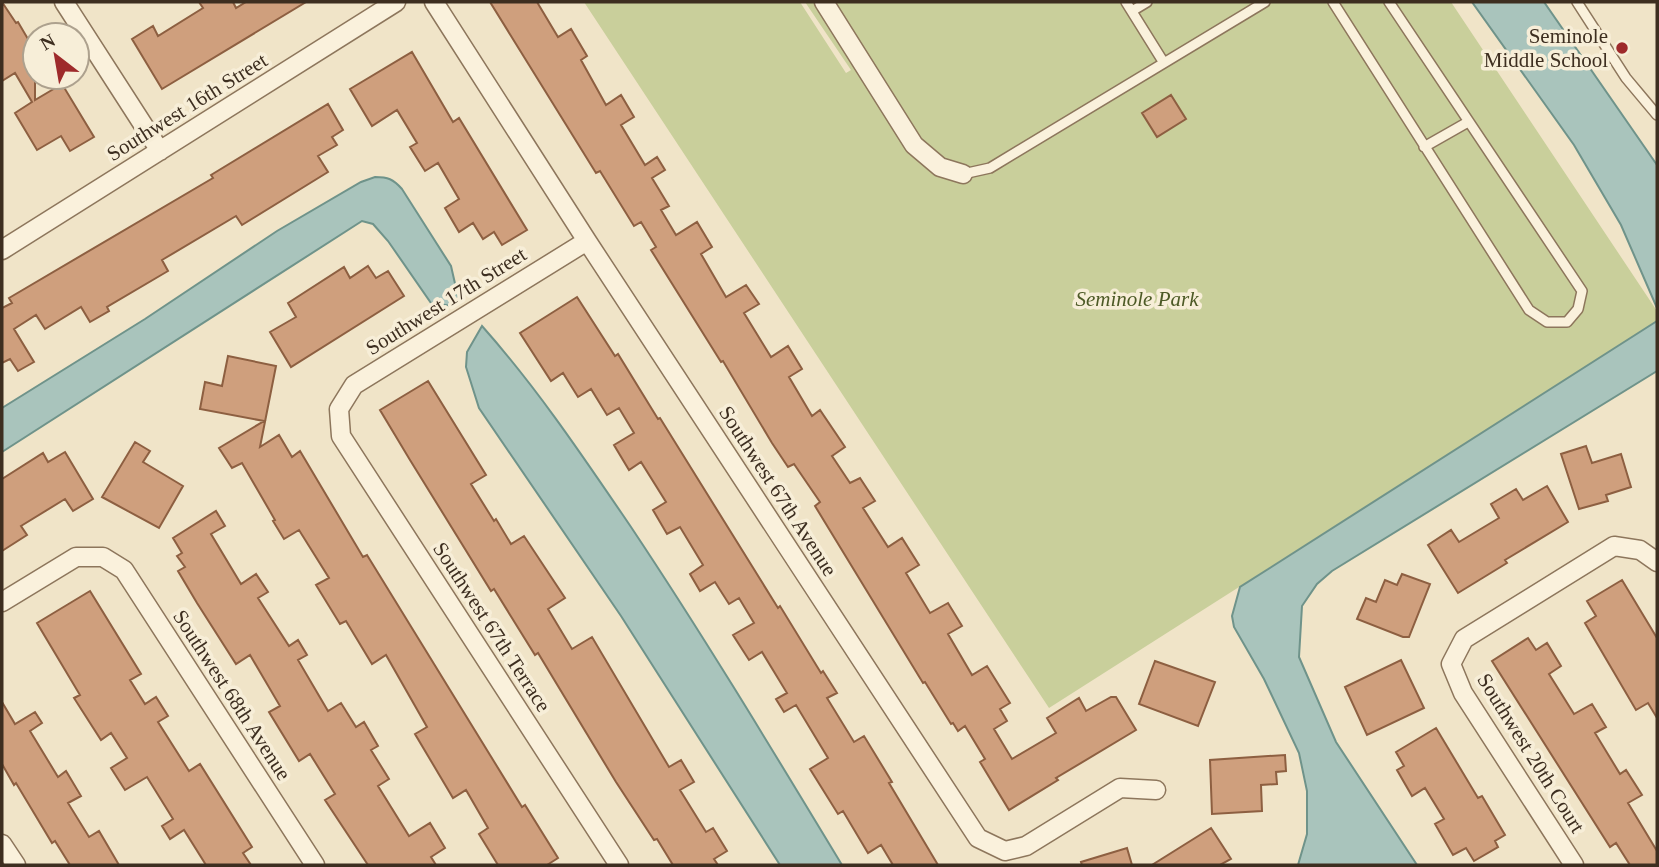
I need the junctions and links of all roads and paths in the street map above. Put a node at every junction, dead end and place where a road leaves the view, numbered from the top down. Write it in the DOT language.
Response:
graph roads {
  1 [pos="64,2"];
  2 [pos="396,2"];
  3 [pos="434,2"];
  4 [pos="824,2"];
  5 [pos="1126,2"];
  6 [pos="1147,2"];
  7 [pos="1265,2"];
  8 [pos="1333,2"];
  9 [pos="1389,2"];
  10 [pos="1577,2"];
  11 [pos="1132,11"];
  12 [pos="1164,63"];
  13 [pos="1657,115"];
  14 [pos="1468,122"];
  15 [pos="1424,147"];
  16 [pos="160,151"];
  17 [pos="963,174"];
  18 [pos="587,241"];
  19 [pos="2,250"];
  20 [pos="340,409"];
  21 [pos="1657,562"];
  22 [pos="2,602"];
  23 [pos="1156,790"];
  24 [pos="2,844"];
  25 [pos="16,865"];
  26 [pos="315,865"];
  27 [pos="619,865"];
  28 [pos="1574,865"];
  1 -- 16 [label="street"];
  2 -- 16 [label="street, Southwest 16th Street"];
  3 -- 18 [label="street, Southwest 67th Avenue"];
  4 -- 17 [label="street"];
  5 -- 11 [label="lane"];
  6 -- 11 [label="lane"];
  7 -- 12 [label="lane"];
  8 -- 15 [label="lane"];
  9 -- 14 [label="lane"];
  10 -- 13 [label="lane"];
  11 -- 12 [label="lane"];
  12 -- 17 [label="lane"];
  14 -- 15 [label="lane"];
  14 -- 15 [label="lane"];
  16 -- 19 [label="street, Southwest 16th Street"];
  18 -- 20 [label="street, Southwest 17th Street"];
  18 -- 23 [label="street, Southwest 67th Avenue"];
  20 -- 27 [label="street, Southwest 67th Terrace"];
  21 -- 28 [label="street, Southwest 20th Court"];
  22 -- 26 [label="street, Southwest 68th Avenue"];
  24 -- 25 [label="street"];
}
